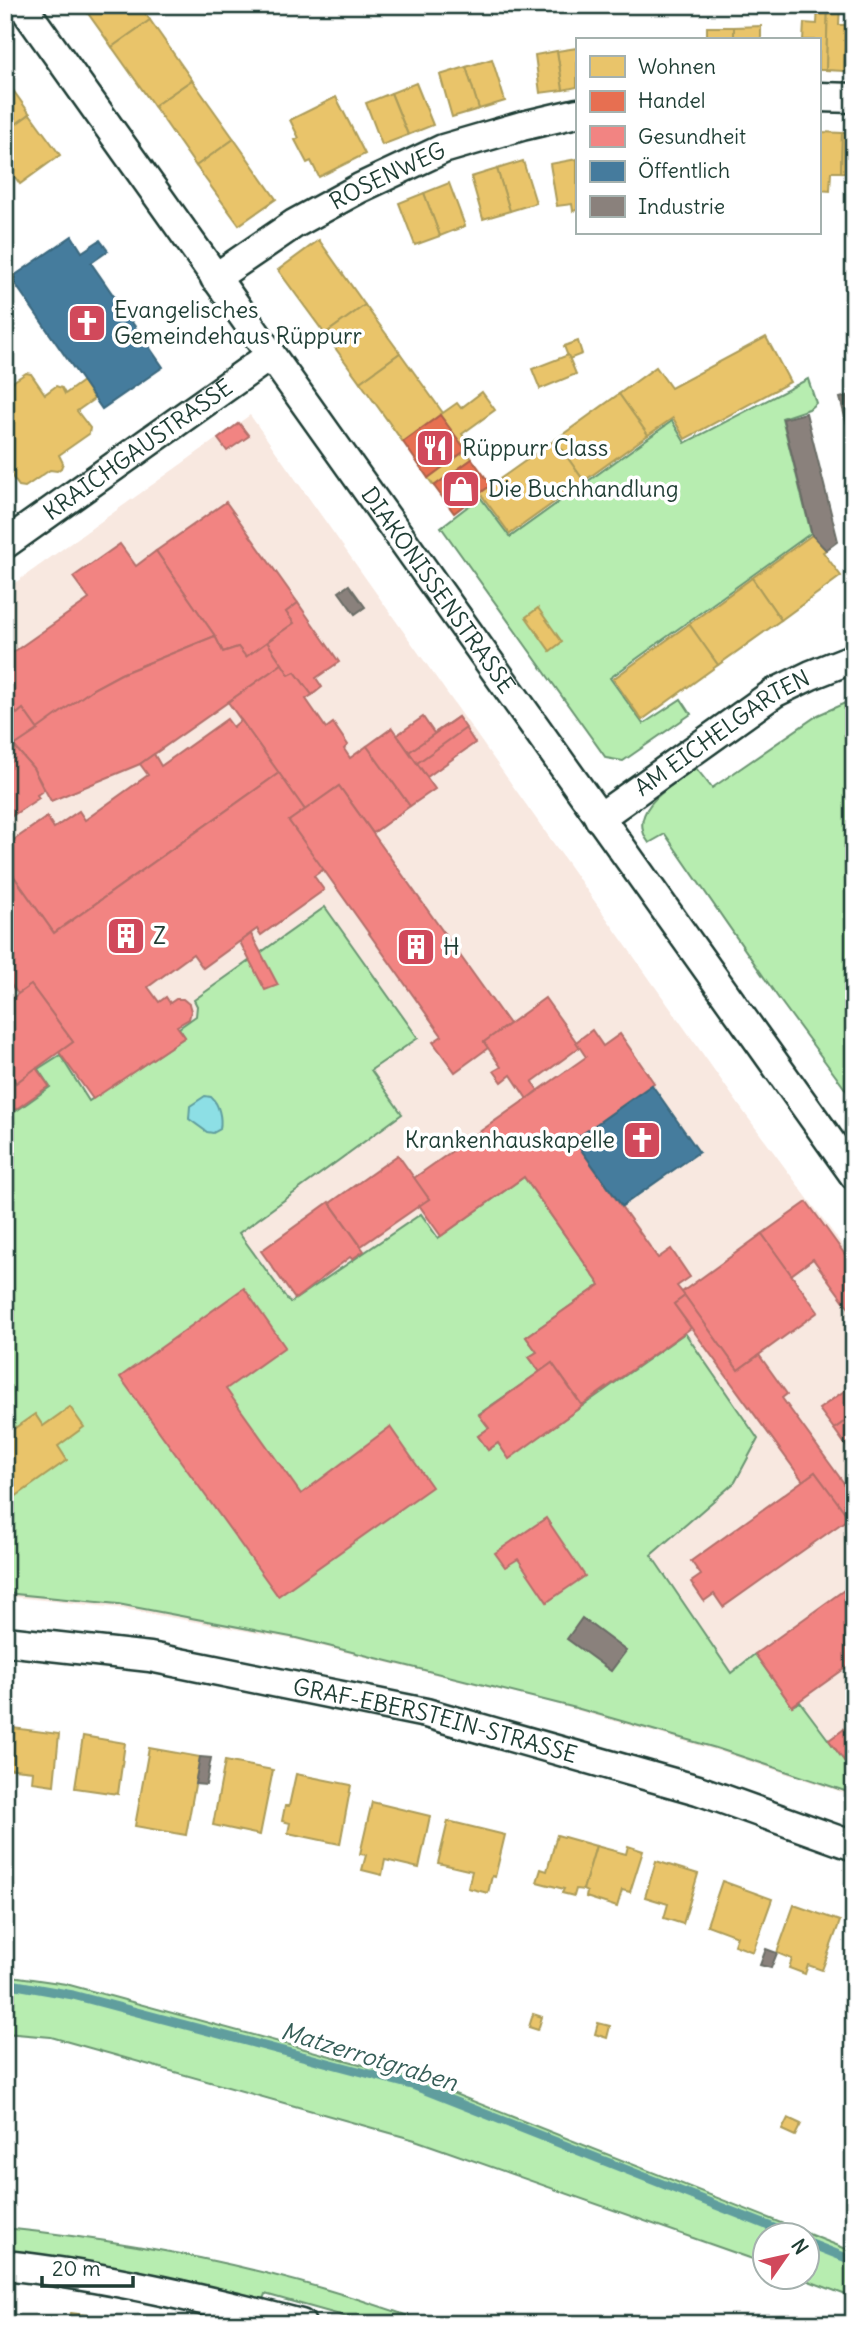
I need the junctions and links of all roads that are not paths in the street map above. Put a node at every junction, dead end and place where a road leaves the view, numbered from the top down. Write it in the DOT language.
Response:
graph roads {
  1 [pos="22,5"];
  2 [pos="820,97"];
  3 [pos="854,98"];
  4 [pos="576,113"];
  5 [pos="215,278"];
  6 [pos="271,355"];
  7 [pos="5,544"];
  8 [pos="854,658"];
  9 [pos="599,818"];
  10 [pos="854,1175"];
  11 [pos="5,1641"];
  12 [pos="854,1846"];
  13 [pos="5,2265"];
  14 [pos="301,2324"];
  1 -- 5 [label="street, DIAKONISSENSTRASSE"];
  2 -- 3 [label="street"];
  4 -- 5 [label="street, ROSENWEG"];
  5 -- 6 [label="street, DIAKONISSENSTRASSE"];
  6 -- 7 [label="street, KRAICHGAUSTRASSE"];
  6 -- 9 [label="street, DIAKONISSENSTRASSE"];
  8 -- 9 [label="street, AM EICHELGARTEN"];
  9 -- 10 [label="street, DIAKONISSENSTRASSE"];
  11 -- 12 [label="street, GRAF-EBERSTEIN-STRASSE"];
  13 -- 14 [label="street"];
}
